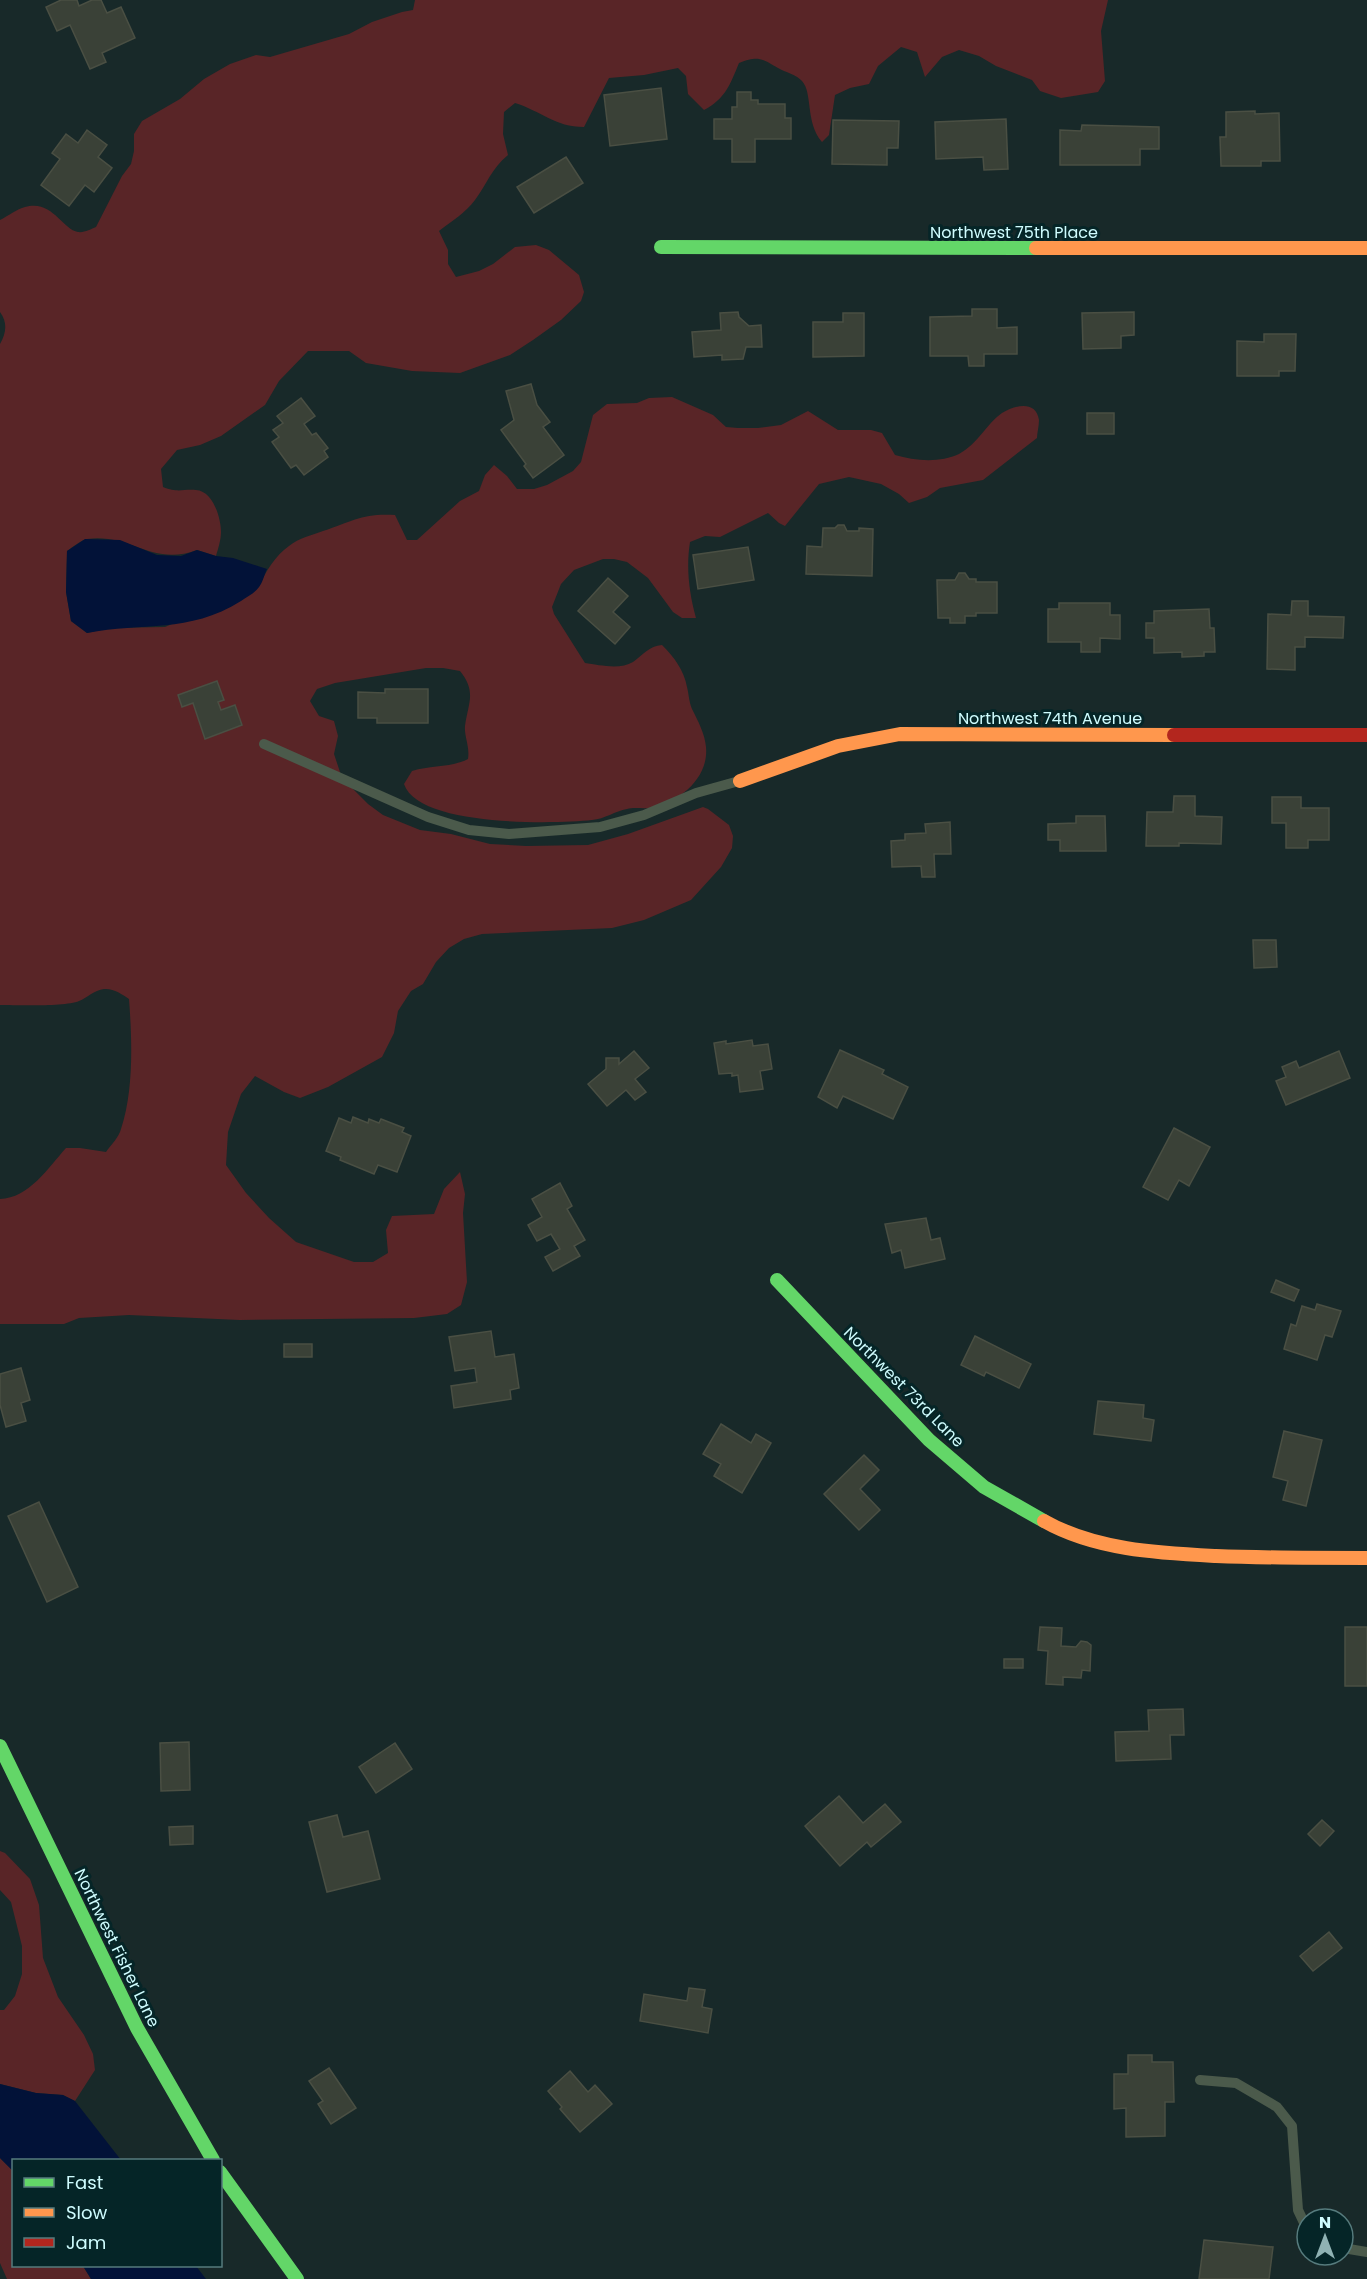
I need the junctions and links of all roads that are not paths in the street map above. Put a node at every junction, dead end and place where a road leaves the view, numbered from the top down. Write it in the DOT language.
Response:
graph roads {
  1 [pos="660,248"];
  2 [pos="1367,248"];
  3 [pos="1367,735"];
  4 [pos="264,744"];
  5 [pos="740,781"];
  6 [pos="777,1280"];
  7 [pos="1367,1558"];
  8 [pos="0,1746"];
  9 [pos="1200,2080"];
  10 [pos="212,2159"];
  11 [pos="222,2175"];
  12 [pos="1298,2207"];
  13 [pos="297,2279"];
  1 -- 2 [label="street, Northwest 75th Place"];
  3 -- 5 [label="street, Northwest 74th Avenue"];
  4 -- 5 [label="lane"];
  6 -- 7 [label="street, Northwest 73rd Lane"];
  8 -- 10 [label="street, Northwest Fisher Lane"];
  9 -- 12 [label="lane"];
  11 -- 13 [label="street"];
}
